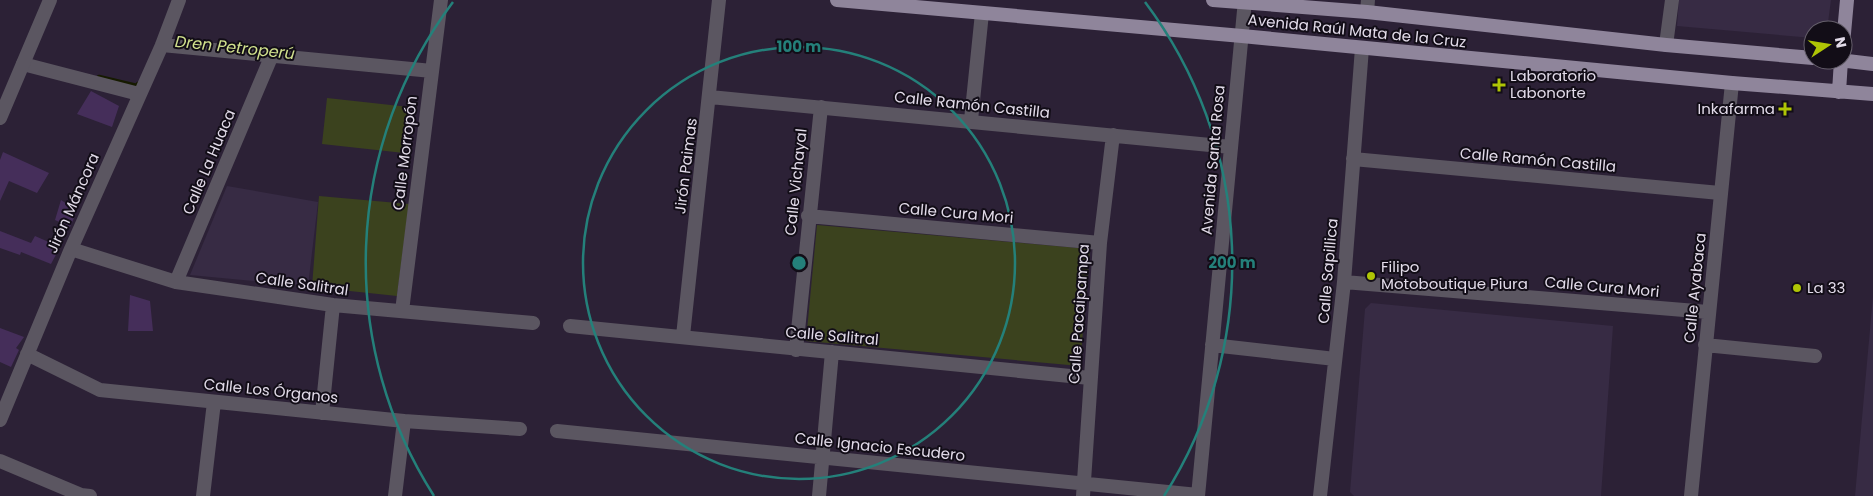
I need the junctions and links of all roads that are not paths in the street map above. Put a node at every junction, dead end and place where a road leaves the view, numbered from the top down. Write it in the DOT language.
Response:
graph roads {
  1 [pos="50,0"];
  2 [pos="179,0"];
  3 [pos="441,0"];
  4 [pos="719,0"];
  5 [pos="838,0"];
  6 [pos="1213,0"];
  7 [pos="1672,0"];
  8 [pos="1847,0"];
  9 [pos="1245,1"];
  10 [pos="1367,6"];
  11 [pos="982,13"];
  12 [pos="1845,20"];
  13 [pos="1242,36"];
  14 [pos="162,45"];
  15 [pos="1666,45"];
  16 [pos="1362,48"];
  17 [pos="272,55"];
  18 [pos="1803,57"];
  19 [pos="1853,62"];
  20 [pos="23,64"];
  21 [pos="1873,64"];
  22 [pos="1840,70"];
  23 [pos="432,71"];
  24 [pos="1732,83"];
  25 [pos="1839,92"];
  26 [pos="139,94"];
  27 [pos="1873,94"];
  28 [pos="710,97"];
  29 [pos="821,107"];
  30 [pos="0,118"];
  31 [pos="971,120"];
  32 [pos="1112,135"];
  33 [pos="1231,147"];
  34 [pos="1354,158"];
  35 [pos="1720,193"];
  36 [pos="808,216"];
  37 [pos="1100,243"];
  38 [pos="71,248"];
  39 [pos="176,282"];
  40 [pos="1344,282"];
  41 [pos="333,306"];
  42 [pos="402,311"];
  43 [pos="1708,312"];
  44 [pos="534,323"];
  45 [pos="570,326"];
  46 [pos="683,336"];
  47 [pos="1212,345"];
  48 [pos="1705,345"];
  49 [pos="796,350"];
  50 [pos="832,352"];
  51 [pos="27,354"];
  52 [pos="1815,356"];
  53 [pos="1335,359"];
  54 [pos="1090,378"];
  55 [pos="214,402"];
  56 [pos="322,413"];
  57 [pos="0,420"];
  58 [pos="404,421"];
  59 [pos="520,429"];
  60 [pos="557,431"];
  61 [pos="823,457"];
  62 [pos="0,461"];
  63 [pos="1084,490"];
  64 [pos="84,496"];
  65 [pos="203,496"];
  66 [pos="395,496"];
  67 [pos="819,496"];
  68 [pos="1198,496"];
  69 [pos="1320,496"];
  70 [pos="1691,496"];
  1 -- 20 [label="street"];
  2 -- 14 [label="street, Jirón Máncora"];
  3 -- 23 [label="street, Calle Morropón"];
  4 -- 28 [label="street, Jirón Paimas"];
  5 -- 11 [label="main road, Avenida Raúl Mata de la Cruz"];
  6 -- 9 [label="main road, Avenida Raúl Mata de la Cruz"];
  7 -- 15 [label="street"];
  8 -- 12 [label="main road"];
  9 -- 10 [label="main road, Avenida Raúl Mata de la Cruz"];
  9 -- 13 [label="street, Avenida Santa Rosa"];
  10 -- 15 [label="main road, Avenida Raúl Mata de la Cruz"];
  11 -- 13 [label="main road, Avenida Raúl Mata de la Cruz"];
  11 -- 31 [label="street"];
  13 -- 16 [label="main road, Avenida Raúl Mata de la Cruz"];
  13 -- 33 [label="street, Avenida Santa Rosa"];
  14 -- 17 [label="street"];
  14 -- 26 [label="street, Jirón Máncora"];
  15 -- 18 [label="main road, Avenida Raúl Mata de la Cruz"];
  16 -- 24 [label="main road, Avenida Raúl Mata de la Cruz"];
  16 -- 34 [label="street, Calle Sapillica"];
  17 -- 23 [label="street"];
  17 -- 39 [label="street, Calle La Huaca"];
  19 -- 21 [label="main road"];
  20 -- 26 [label="street"];
  20 -- 30 [label="street"];
  22 -- 25 [label="main road"];
  23 -- 42 [label="street, Calle Morropón"];
  24 -- 25 [label="main road, Avenida Raúl Mata de la Cruz"];
  24 -- 35 [label="street, Calle Ayabaca"];
  25 -- 27 [label="main road, Avenida Raúl Mata de la Cruz"];
  26 -- 38 [label="street, Jirón Máncora"];
  28 -- 29 [label="street, Calle Ramón Castilla"];
  28 -- 46 [label="street, Jirón Paimas"];
  29 -- 31 [label="street, Calle Ramón Castilla"];
  29 -- 36 [label="street, Calle Vichayal"];
  31 -- 32 [label="street, Calle Ramón Castilla"];
  32 -- 33 [label="street, Calle Ramón Castilla"];
  32 -- 37 [label="street, Calle Pacaipampa"];
  33 -- 47 [label="street, Avenida Santa Rosa"];
  34 -- 35 [label="street, Calle Ramón Castilla"];
  34 -- 40 [label="street, Calle Sapillica"];
  35 -- 43 [label="street, Calle Ayabaca"];
  36 -- 37 [label="street, Calle Cura Mori"];
  36 -- 49 [label="street, Calle Vichayal"];
  37 -- 54 [label="street, Calle Pacaipampa"];
  38 -- 39 [label="street, Calle Salitral"];
  38 -- 51 [label="street, Jirón Máncora"];
  39 -- 41 [label="street, Calle Salitral"];
  40 -- 43 [label="street, Calle Cura Mori"];
  40 -- 53 [label="street, Calle Sapillica"];
  41 -- 42 [label="street, Calle Salitral"];
  41 -- 56 [label="street"];
  42 -- 44 [label="street, Calle Salitral"];
  43 -- 48 [label="street, Calle Ayabaca"];
  45 -- 46 [label="street, Calle Salitral"];
  46 -- 49 [label="street, Calle Salitral"];
  47 -- 53 [label="street"];
  47 -- 68 [label="street, Avenida Santa Rosa"];
  48 -- 52 [label="street"];
  48 -- 70 [label="street, Calle Ayabaca"];
  49 -- 50 [label="street, Calle Salitral"];
  50 -- 54 [label="street, Calle Salitral"];
  50 -- 61 [label="street"];
  51 -- 55 [label="street, Calle Los Órganos"];
  51 -- 57 [label="street, Jirón Máncora"];
  53 -- 69 [label="street, Calle Sapillica"];
  54 -- 63 [label="street, Calle Pacaipampa"];
  55 -- 56 [label="street, Calle Los Órganos"];
  55 -- 65 [label="street"];
  56 -- 58 [label="street, Calle Los Órganos"];
  58 -- 59 [label="street, Calle Los Órganos"];
  58 -- 66 [label="street"];
  60 -- 61 [label="street, Calle Ignacio Escudero"];
  61 -- 63 [label="street, Calle Ignacio Escudero"];
  61 -- 67 [label="street"];
  62 -- 64 [label="street"];
  63 -- 68 [label="street, Calle Ignacio Escudero"];
}
